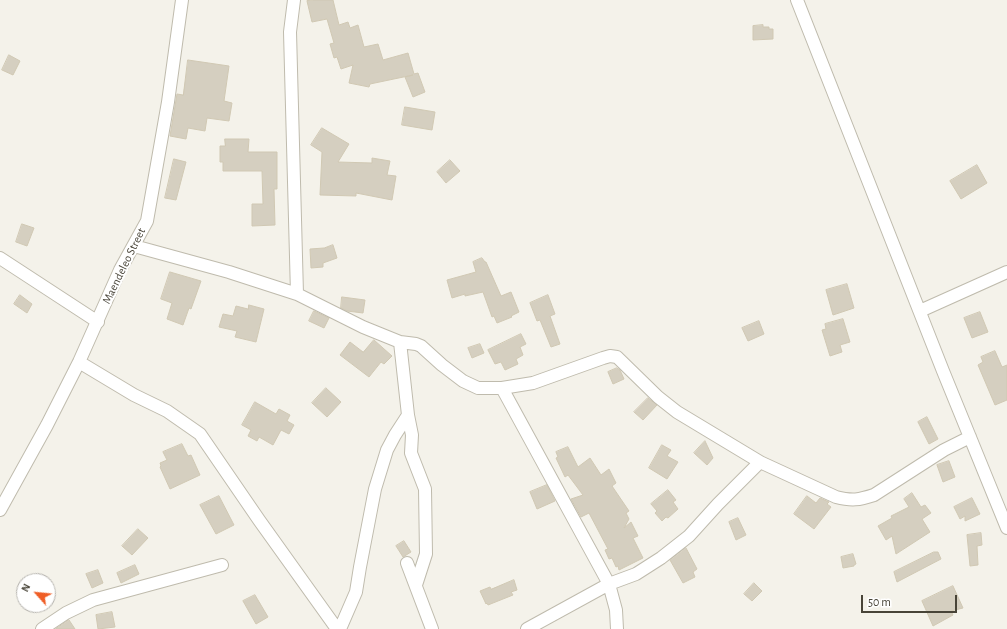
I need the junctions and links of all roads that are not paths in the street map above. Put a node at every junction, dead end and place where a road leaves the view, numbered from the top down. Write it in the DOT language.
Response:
graph roads {
  1 [pos="182,0"];
  2 [pos="294,0"];
  3 [pos="797,0"];
  4 [pos="134,246"];
  5 [pos="0,258"];
  6 [pos="1007,272"];
  7 [pos="297,294"];
  8 [pos="920,311"];
  9 [pos="98,322"];
  10 [pos="400,342"];
  11 [pos="79,362"];
  12 [pos="502,388"];
  13 [pos="408,415"];
  14 [pos="970,438"];
  15 [pos="760,462"];
  16 [pos="3,496"];
  17 [pos="0,510"];
  18 [pos="1007,528"];
  19 [pos="407,563"];
  20 [pos="222,565"];
  21 [pos="608,584"];
  22 [pos="416,585"];
  23 [pos="42,629"];
  24 [pos="339,629"];
  25 [pos="432,629"];
  26 [pos="528,629"];
  27 [pos="617,629"];
  1 -- 4 [label="street, Maendeleo Street"];
  2 -- 7 [label="street"];
  3 -- 8 [label="street"];
  4 -- 7 [label="street"];
  4 -- 9 [label="street, Maendeleo Street"];
  5 -- 9 [label="street"];
  6 -- 8 [label="street"];
  7 -- 10 [label="street"];
  8 -- 14 [label="street"];
  9 -- 11 [label="street, Maendeleo Street"];
  10 -- 12 [label="street"];
  10 -- 13 [label="street"];
  11 -- 16 [label="street, Maendeleo Street"];
  11 -- 24 [label="street"];
  12 -- 15 [label="street"];
  12 -- 21 [label="street"];
  13 -- 22 [label="street"];
  13 -- 24 [label="street"];
  14 -- 15 [label="street"];
  14 -- 18 [label="street"];
  15 -- 21 [label="street"];
  16 -- 17 [label="street, Maendeleo Street"];
  19 -- 22 [label="street"];
  20 -- 23 [label="street"];
  21 -- 26 [label="street"];
  21 -- 27 [label="street"];
  22 -- 25 [label="street"];
}
